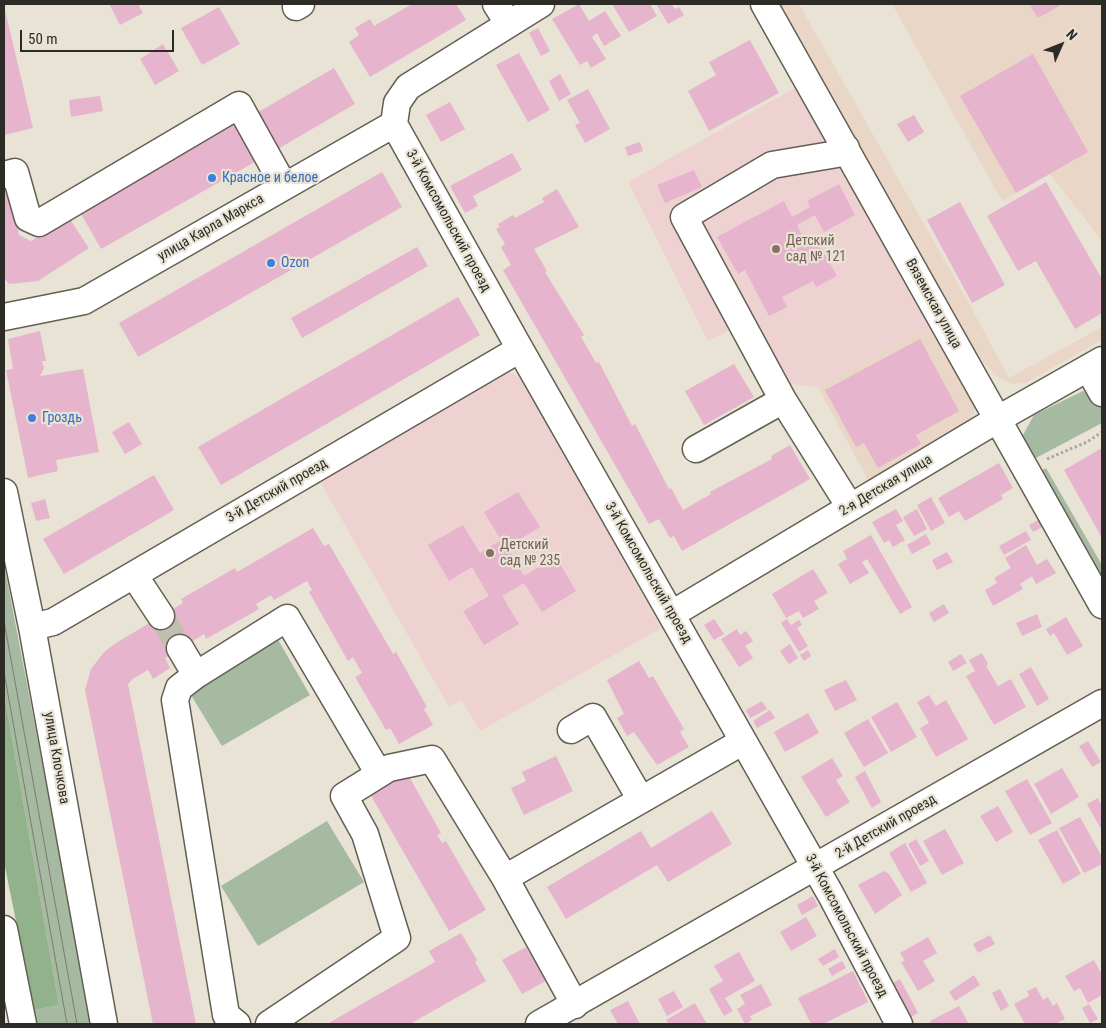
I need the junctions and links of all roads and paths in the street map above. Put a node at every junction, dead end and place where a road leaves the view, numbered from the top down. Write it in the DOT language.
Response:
graph roads {
  1 [pos="541,4"];
  2 [pos="764,4"];
  3 [pos="502,13"];
  4 [pos="394,124"];
  5 [pos="846,148"];
  6 [pos="4,175"];
  7 [pos="284,186"];
  8 [pos="4,317"];
  9 [pos="520,349"];
  10 [pos="1095,364"];
  11 [pos="1102,393"];
  12 [pos="782,400"];
  13 [pos="998,419"];
  14 [pos="1102,432"];
  15 [pos="696,449"];
  16 [pos="1025,468"];
  17 [pos="4,492"];
  18 [pos="850,507"];
  19 [pos="134,575"];
  20 [pos="1102,605"];
  21 [pos="672,614"];
  22 [pos="161,616"];
  23 [pos="32,627"];
  24 [pos="180,648"];
  25 [pos="196,675"];
  26 [pos="1102,703"];
  27 [pos="571,730"];
  28 [pos="742,742"];
  29 [pos="379,774"];
  30 [pos="641,800"];
  31 [pos="816,868"];
  32 [pos="505,878"];
  33 [pos="5,940"];
  34 [pos="576,1004"];
  35 [pos="24,1024"];
  36 [pos="104,1024"];
  37 [pos="237,1024"];
  38 [pos="269,1024"];
  39 [pos="539,1024"];
  40 [pos="899,1024"];
  1 -- 3 [label="street"];
  2 -- 5 [label="street, Вяземская улица"];
  3 -- 4 [label="street"];
  4 -- 7 [label="street, улица Карла Маркса"];
  4 -- 9 [label="street, 3-й Комсомольский проезд"];
  5 -- 12 [label="street"];
  5 -- 13 [label="street, Вяземская улица"];
  6 -- 7 [label="street"];
  7 -- 8 [label="street, улица Карла Маркса"];
  9 -- 19 [label="street, 3-й Детский проезд"];
  9 -- 21 [label="street, 3-й Комсомольский проезд"];
  10 -- 11 [label="street"];
  10 -- 13 [label="street, 2-я Детская улица"];
  12 -- 15 [label="street"];
  12 -- 18 [label="street"];
  13 -- 16 [label="street, Вяземская улица"];
  13 -- 18 [label="street, 2-я Детская улица"];
  14 -- 16 [label="path"];
  16 -- 20 [label="street, Вяземская улица"];
  17 -- 23 [label="street, улица Клочкова"];
  18 -- 21 [label="street, 2-я Детская улица"];
  19 -- 22 [label="street"];
  19 -- 23 [label="street, 3-й Детский проезд"];
  21 -- 28 [label="street, 3-й Комсомольский проезд"];
  23 -- 36 [label="street, улица Клочкова"];
  24 -- 25 [label="street"];
  25 -- 29 [label="street"];
  25 -- 37 [label="street"];
  26 -- 31 [label="street, 2-й Детский проезд"];
  27 -- 30 [label="street"];
  28 -- 30 [label="street"];
  28 -- 31 [label="street, 3-й Комсомольский проезд"];
  29 -- 32 [label="street"];
  29 -- 38 [label="street"];
  30 -- 32 [label="street"];
  31 -- 34 [label="street, 2-й Детский проезд"];
  31 -- 40 [label="street, 3-й Комсомольский проезд"];
  32 -- 34 [label="street"];
  33 -- 35 [label="street"];
  34 -- 39 [label="street, 2-й Детский проезд"];
}
